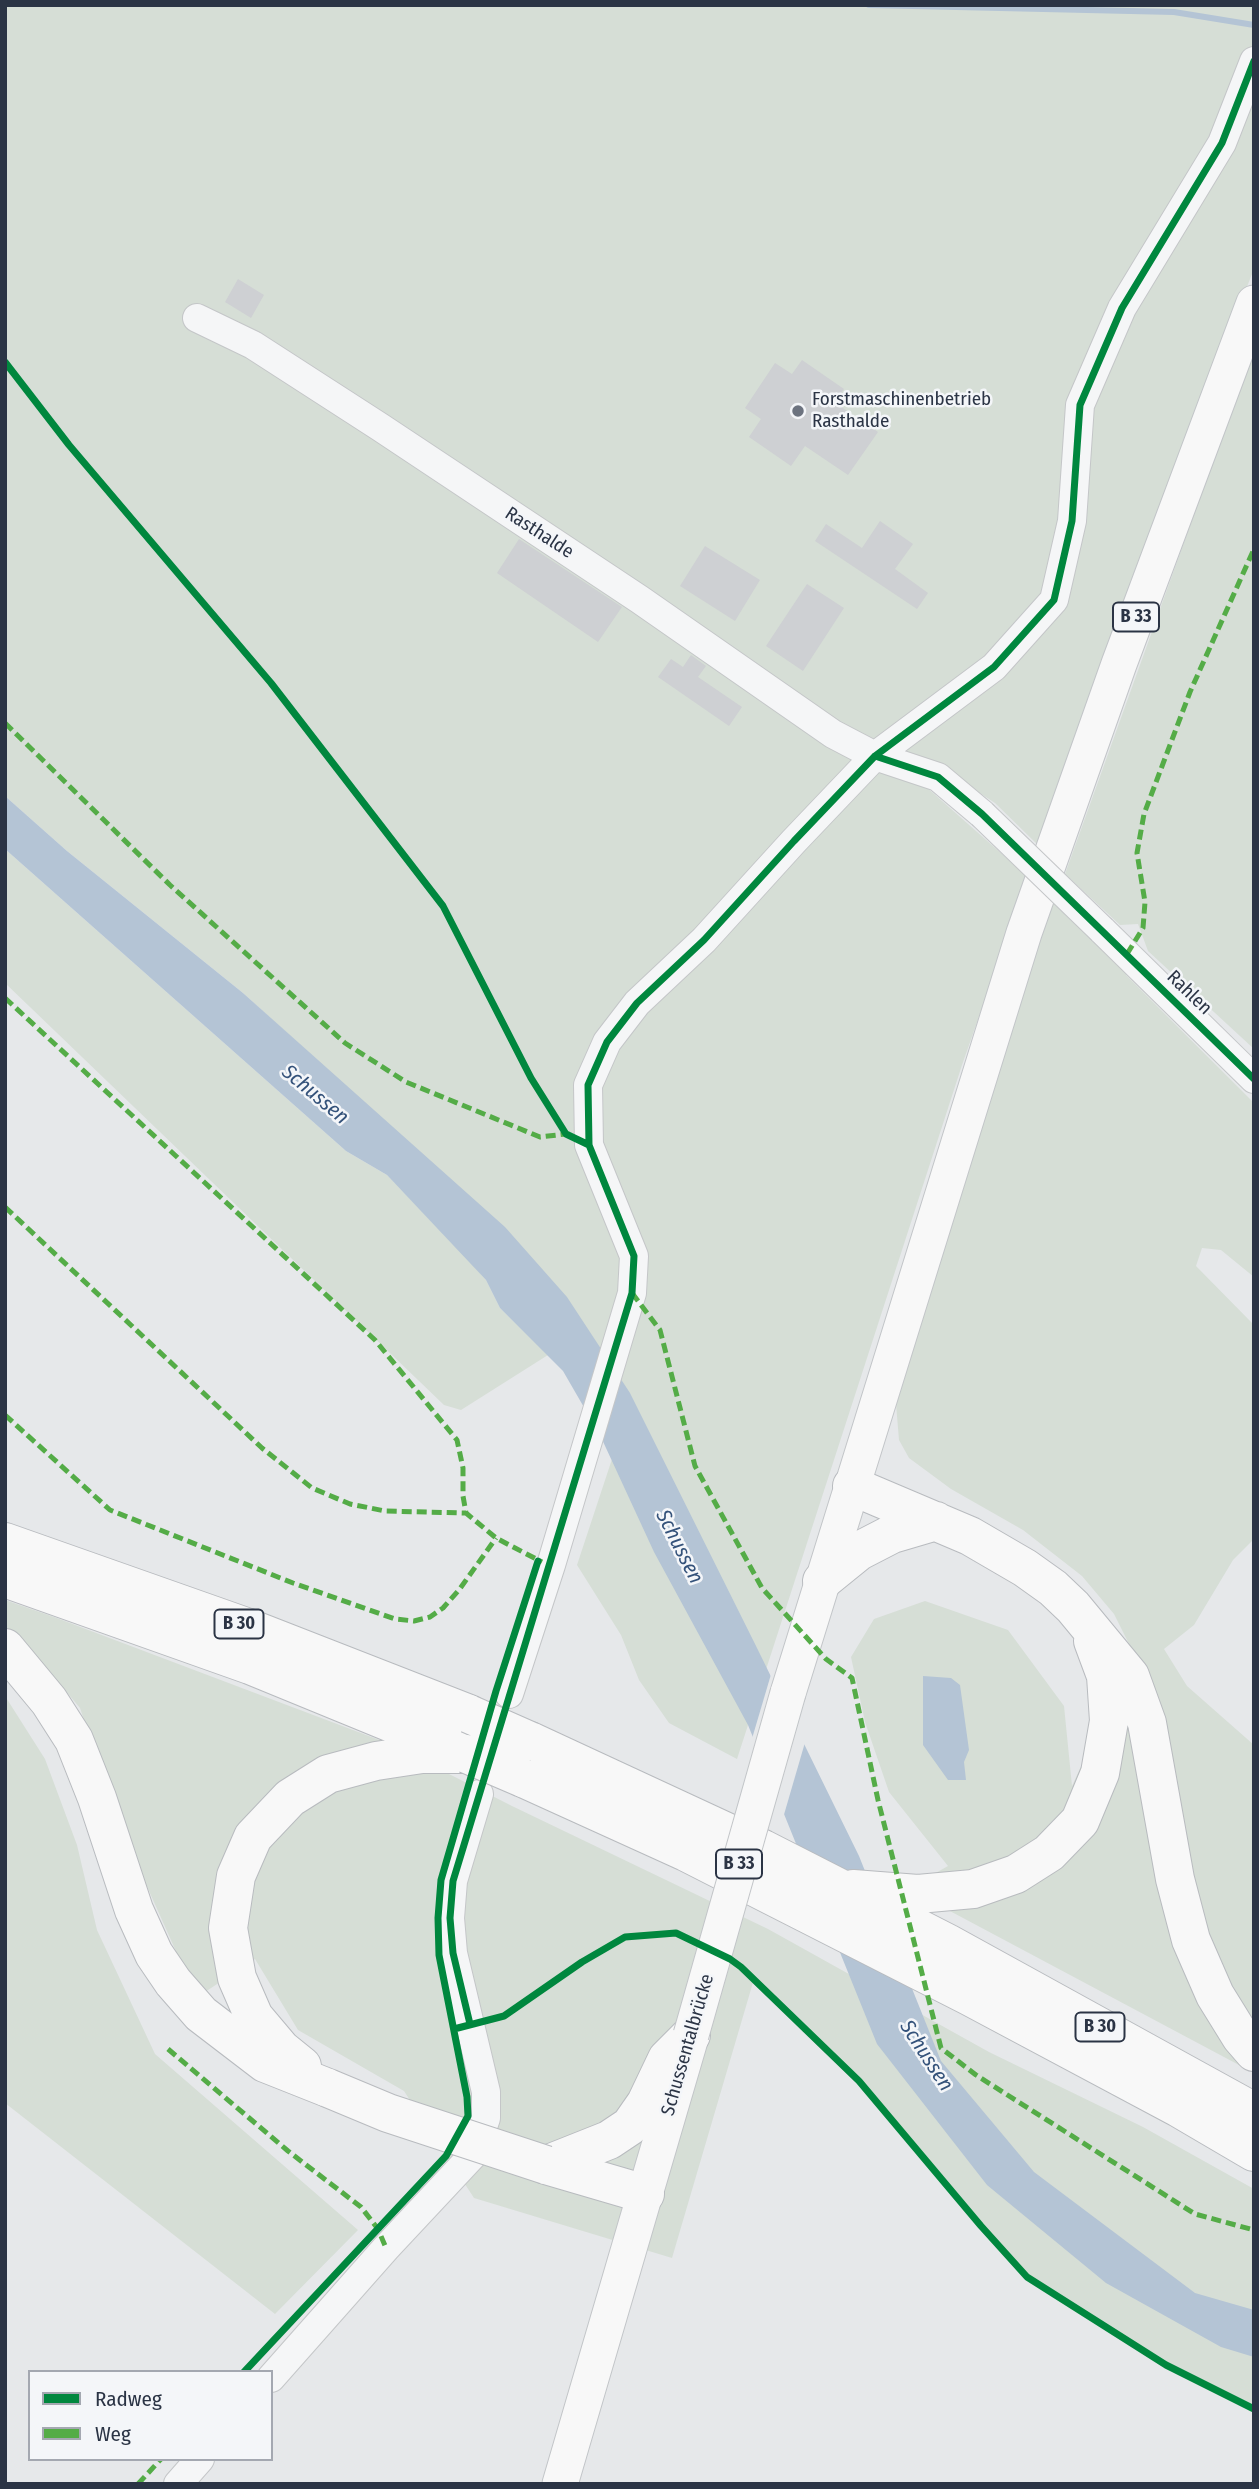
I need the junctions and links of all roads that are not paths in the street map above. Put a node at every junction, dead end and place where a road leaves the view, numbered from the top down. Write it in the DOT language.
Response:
graph roads {
  1 [pos="1254,61"];
  2 [pos="1254,303"];
  3 [pos="197,318"];
  4 [pos="875,757"];
  5 [pos="982,814"];
  6 [pos="1254,1079"];
  7 [pos="852,1486"];
  8 [pos="936,1521"];
  9 [pos="5,1542"];
  10 [pos="5,1578"];
  11 [pos="822,1581"];
  12 [pos="1087,1626"];
  13 [pos="5,1648"];
  14 [pos="509,1694"];
  15 [pos="467,1754"];
  16 [pos="479,1794"];
  17 [pos="835,1887"];
  18 [pos="691,2035"];
  19 [pos="1254,2052"];
  20 [pos="328,2088"];
  21 [pos="1254,2112"];
  22 [pos="1254,2151"];
  23 [pos="546,2165"];
  24 [pos="645,2194"];
  25 [pos="273,2376"];
  26 [pos="198,2461"];
  27 [pos="178,2484"];
  28 [pos="560,2484"];
  1 -- 4 [label="street"];
  2 -- 7 [label="main road, B 33"];
  3 -- 4 [label="street, Rasthalde"];
  4 -- 5 [label="street, Rasthalde"];
  4 -- 14 [label="street"];
  5 -- 6 [label="street, Rahlen, bridge"];
  7 -- 8 [label="highway"];
  7 -- 11 [label="main road, Schussentalbrücke / B 33"];
  8 -- 11 [label="highway"];
  8 -- 12 [label="highway"];
  9 -- 17 [label="highway, B 30, bridge"];
  10 -- 15 [label="highway, B 30"];
  11 -- 18 [label="main road, Schussentalbrücke / B 33, bridge"];
  12 -- 17 [label="highway"];
  12 -- 19 [label="highway"];
  13 -- 20 [label="highway"];
  15 -- 20 [label="highway"];
  15 -- 22 [label="highway, B 30, bridge"];
  16 -- 25 [label="street"];
  17 -- 21 [label="highway, B 30"];
  18 -- 23 [label="highway"];
  18 -- 24 [label="main road, Schussentalbrücke / B 33"];
  20 -- 23 [label="highway, bridge"];
  23 -- 24 [label="highway"];
  24 -- 28 [label="main road, Schussentalbrücke / B 33"];
  26 -- 27 [label="street"];
}
